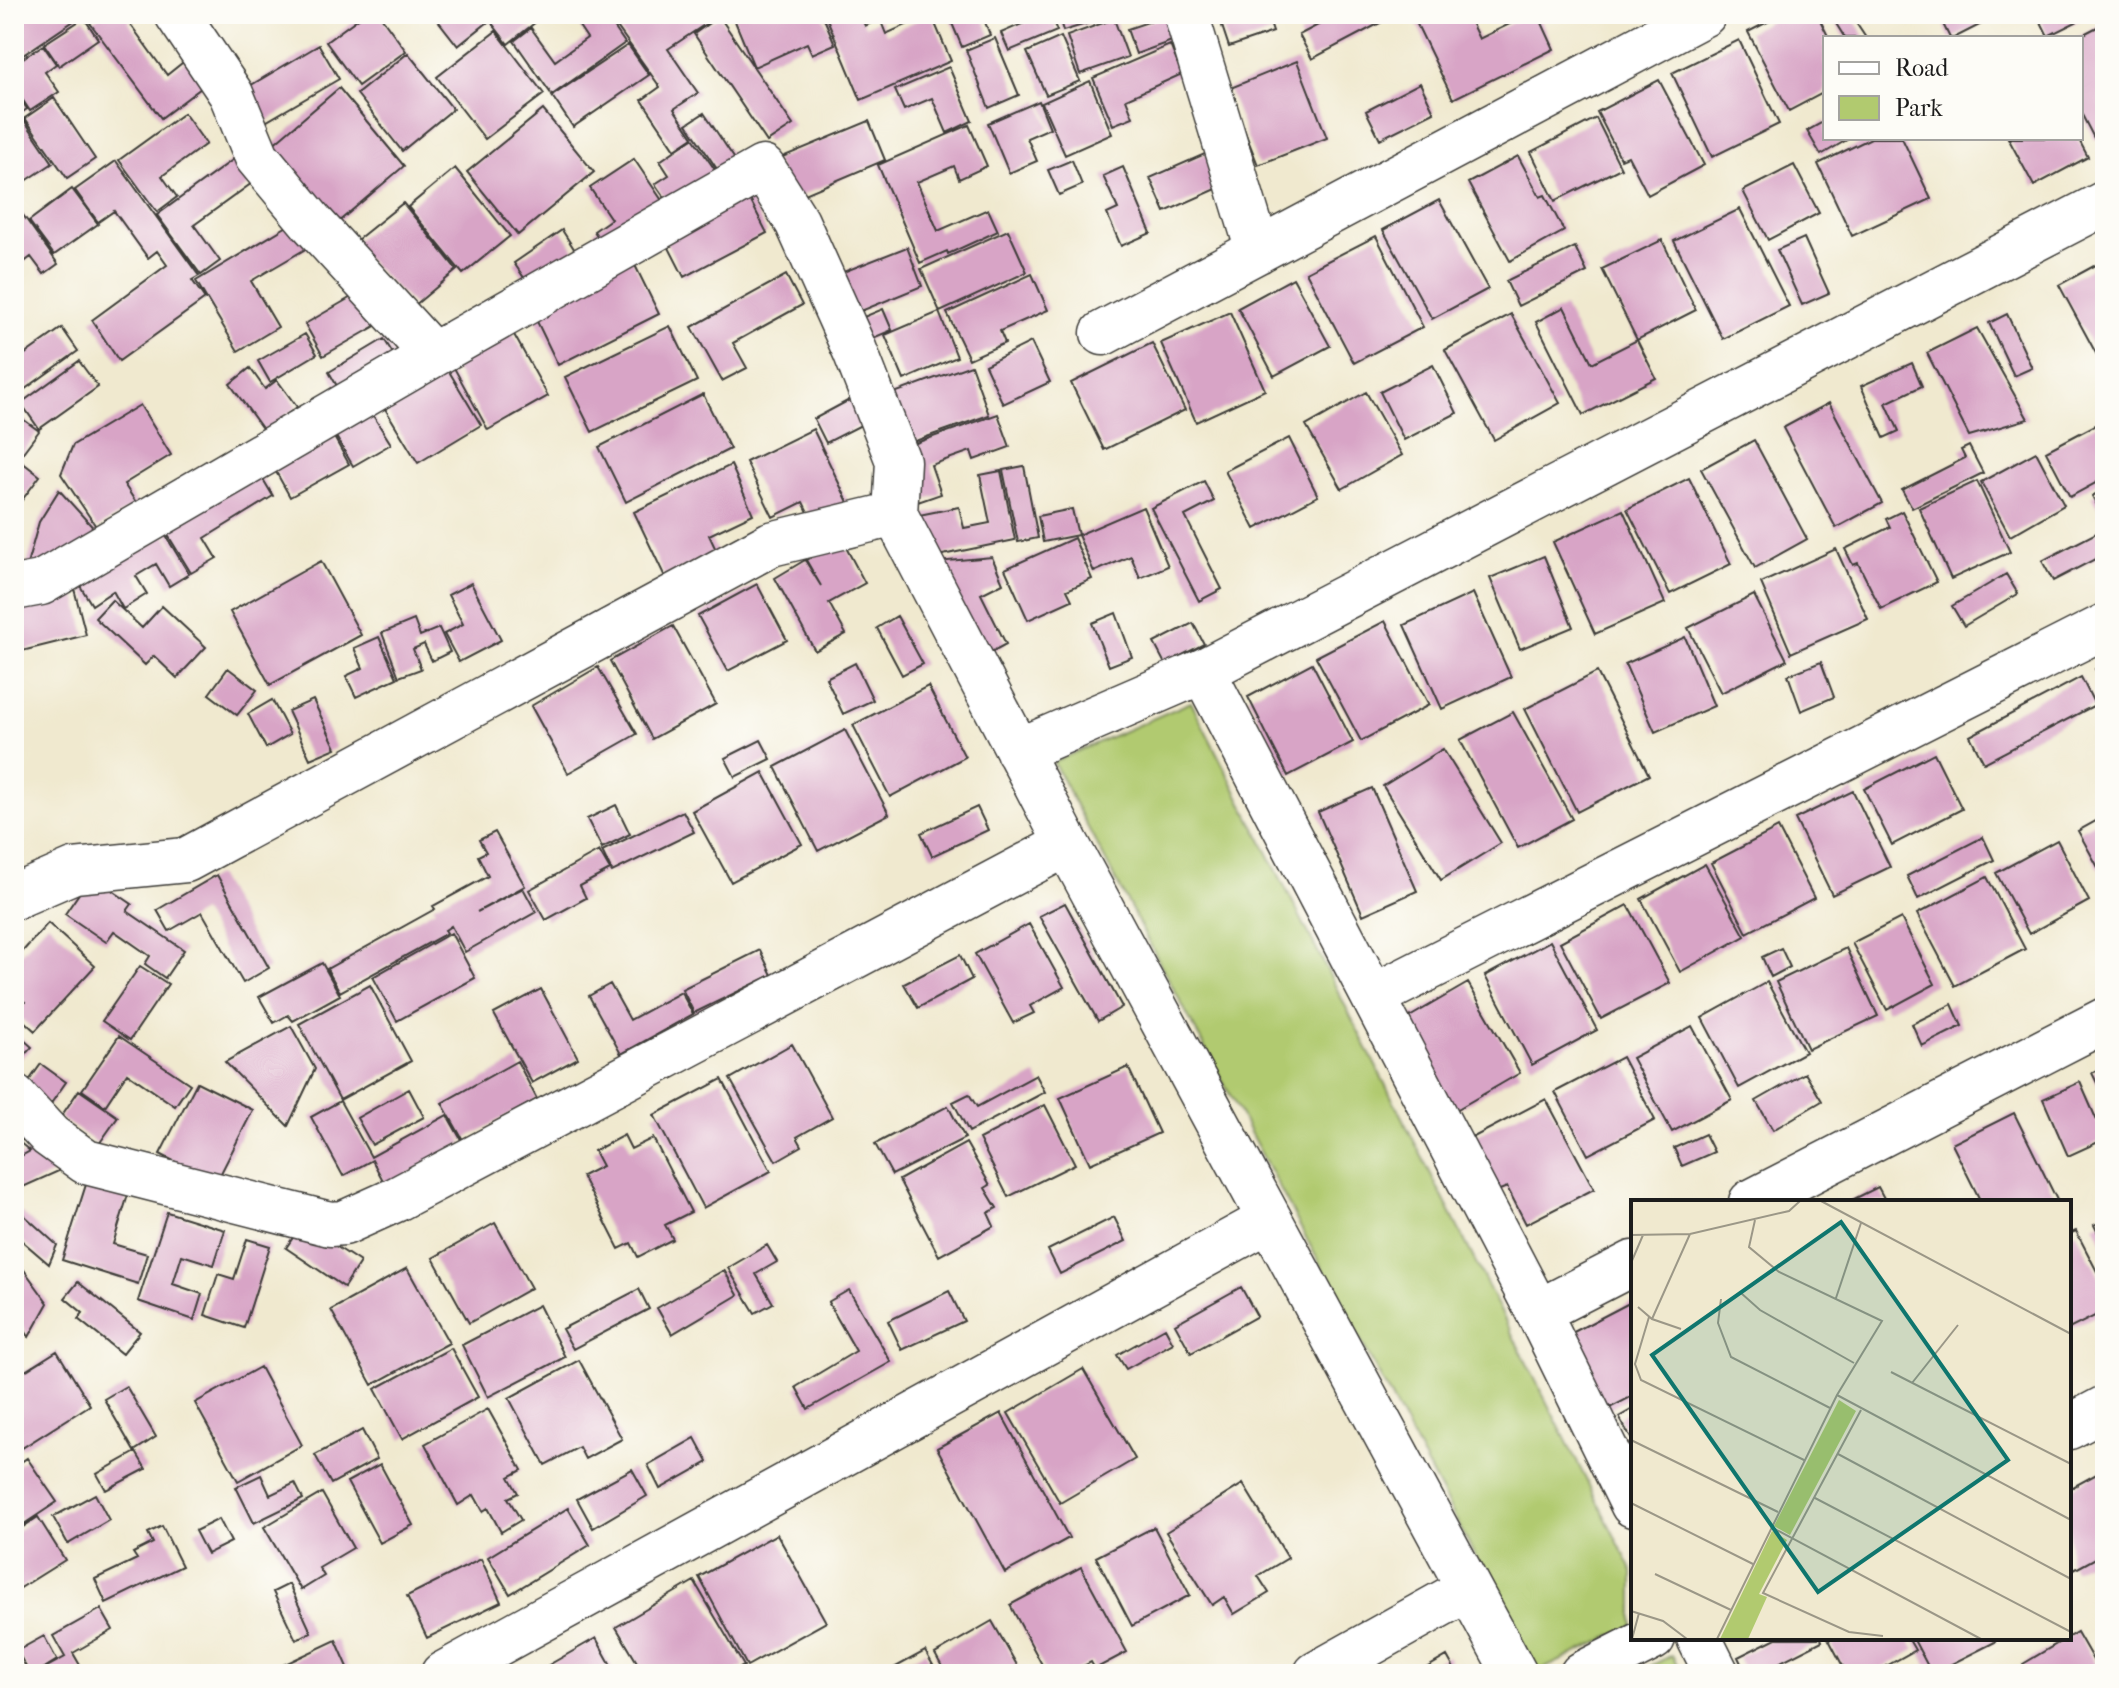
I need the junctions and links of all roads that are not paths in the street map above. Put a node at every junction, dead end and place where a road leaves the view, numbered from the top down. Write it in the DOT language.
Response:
graph roads {
  1 [pos="177,14"];
  2 [pos="1186,14"];
  3 [pos="1704,14"];
  4 [pos="2105,203"];
  5 [pos="1258,251"];
  6 [pos="1103,333"];
  7 [pos="433,355"];
  8 [pos="895,514"];
  9 [pos="14,588"];
  10 [pos="2105,626"];
  11 [pos="1203,671"];
  12 [pos="1018,751"];
  13 [pos="1067,844"];
  14 [pos="14,897"];
  15 [pos="1374,996"];
  16 [pos="2105,1020"];
  17 [pos="14,1097"];
  18 [pos="1755,1200"];
  19 [pos="1269,1220"];
  20 [pos="1631,1264"];
  21 [pos="1538,1312"];
  22 [pos="2105,1408"];
  23 [pos="2071,1426"];
  24 [pos="1631,1501"];
  25 [pos="1468,1589"];
  26 [pos="1649,1640"];
  27 [pos="1700,1640"];
  28 [pos="443,1674"];
  29 [pos="1316,1674"];
  30 [pos="1515,1674"];
  31 [pos="1582,1674"];
  32 [pos="1717,1674"];
  1 -- 7 [label="street"];
  2 -- 5 [label="street"];
  3 -- 5 [label="street"];
  4 -- 11 [label="street"];
  5 -- 6 [label="street"];
  7 -- 8 [label="street"];
  7 -- 9 [label="street"];
  8 -- 12 [label="street"];
  8 -- 14 [label="street"];
  10 -- 15 [label="street"];
  11 -- 12 [label="street"];
  11 -- 15 [label="street"];
  12 -- 13 [label="street"];
  13 -- 17 [label="street"];
  13 -- 19 [label="street"];
  15 -- 21 [label="street"];
  16 -- 18 [label="street"];
  19 -- 25 [label="street"];
  19 -- 28 [label="street"];
  20 -- 21 [label="street"];
  21 -- 24 [label="street"];
  22 -- 23 [label="street"];
  25 -- 29 [label="street"];
  25 -- 30 [label="street"];
  26 -- 31 [label="street"];
  27 -- 32 [label="street"];
}
